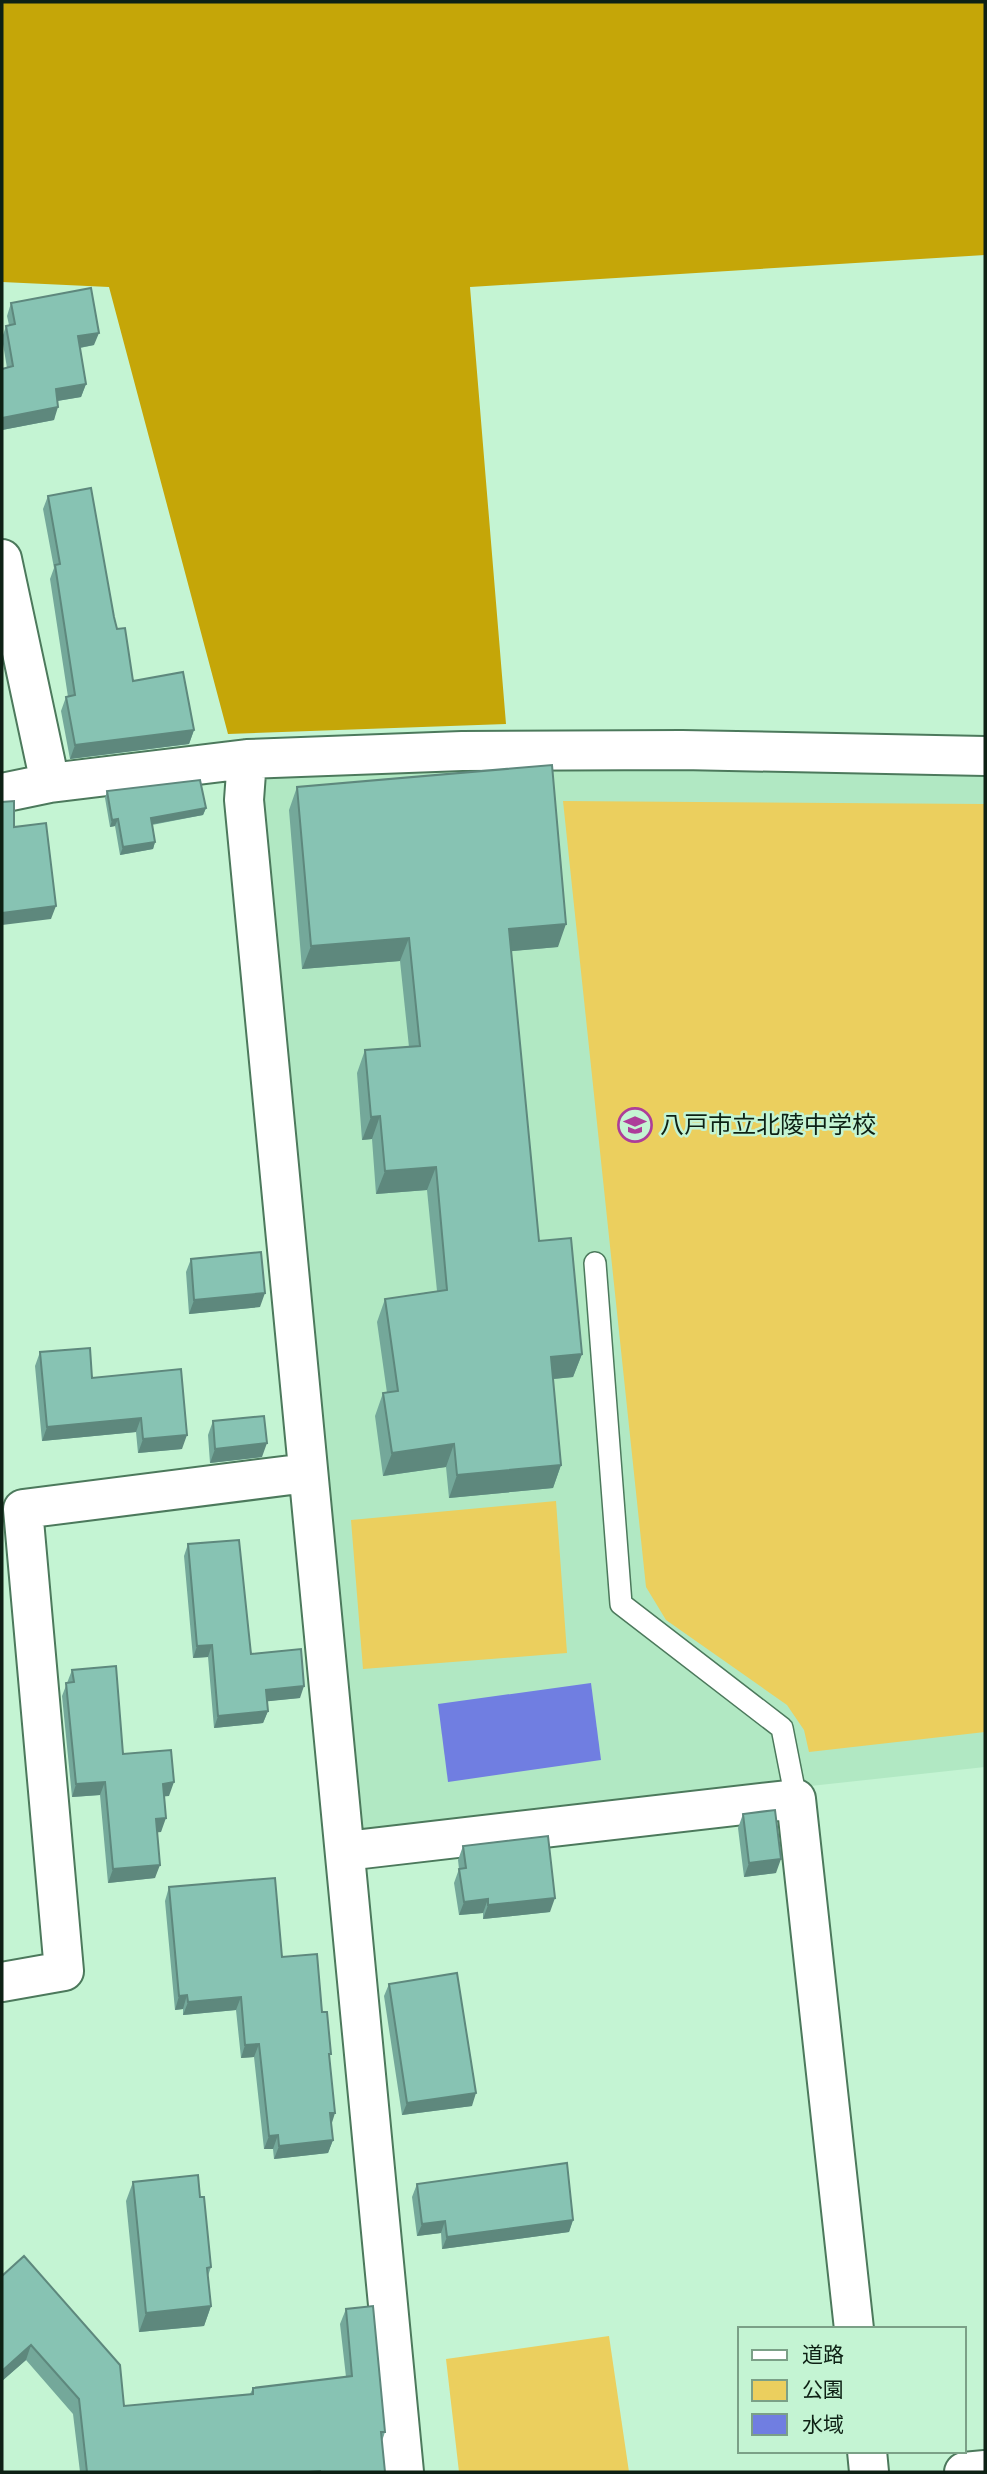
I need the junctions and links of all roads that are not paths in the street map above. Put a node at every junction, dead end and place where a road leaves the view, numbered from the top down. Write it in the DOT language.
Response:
graph roads {
  1 [pos="2,559"];
  2 [pos="985,756"];
  3 [pos="247,759"];
  4 [pos="50,783"];
  5 [pos="2,793"];
  6 [pos="595,1263"];
  7 [pos="307,1473"];
  8 [pos="796,1799"];
  9 [pos="345,1851"];
  10 [pos="2,1982"];
  11 [pos="854,2327"];
  12 [pos="867,2453"];
  13 [pos="985,2470"];
  14 [pos="404,2472"];
  15 [pos="869,2472"];
  16 [pos="964,2472"];
  1 -- 4 [label="street"];
  2 -- 3 [label="street"];
  3 -- 4 [label="street"];
  3 -- 7 [label="street"];
  4 -- 5 [label="street"];
  6 -- 8 [label="lane"];
  7 -- 9 [label="street"];
  7 -- 10 [label="street"];
  8 -- 9 [label="street"];
  8 -- 11 [label="street"];
  9 -- 14 [label="street"];
  12 -- 15 [label="street"];
  13 -- 16 [label="street"];
}
